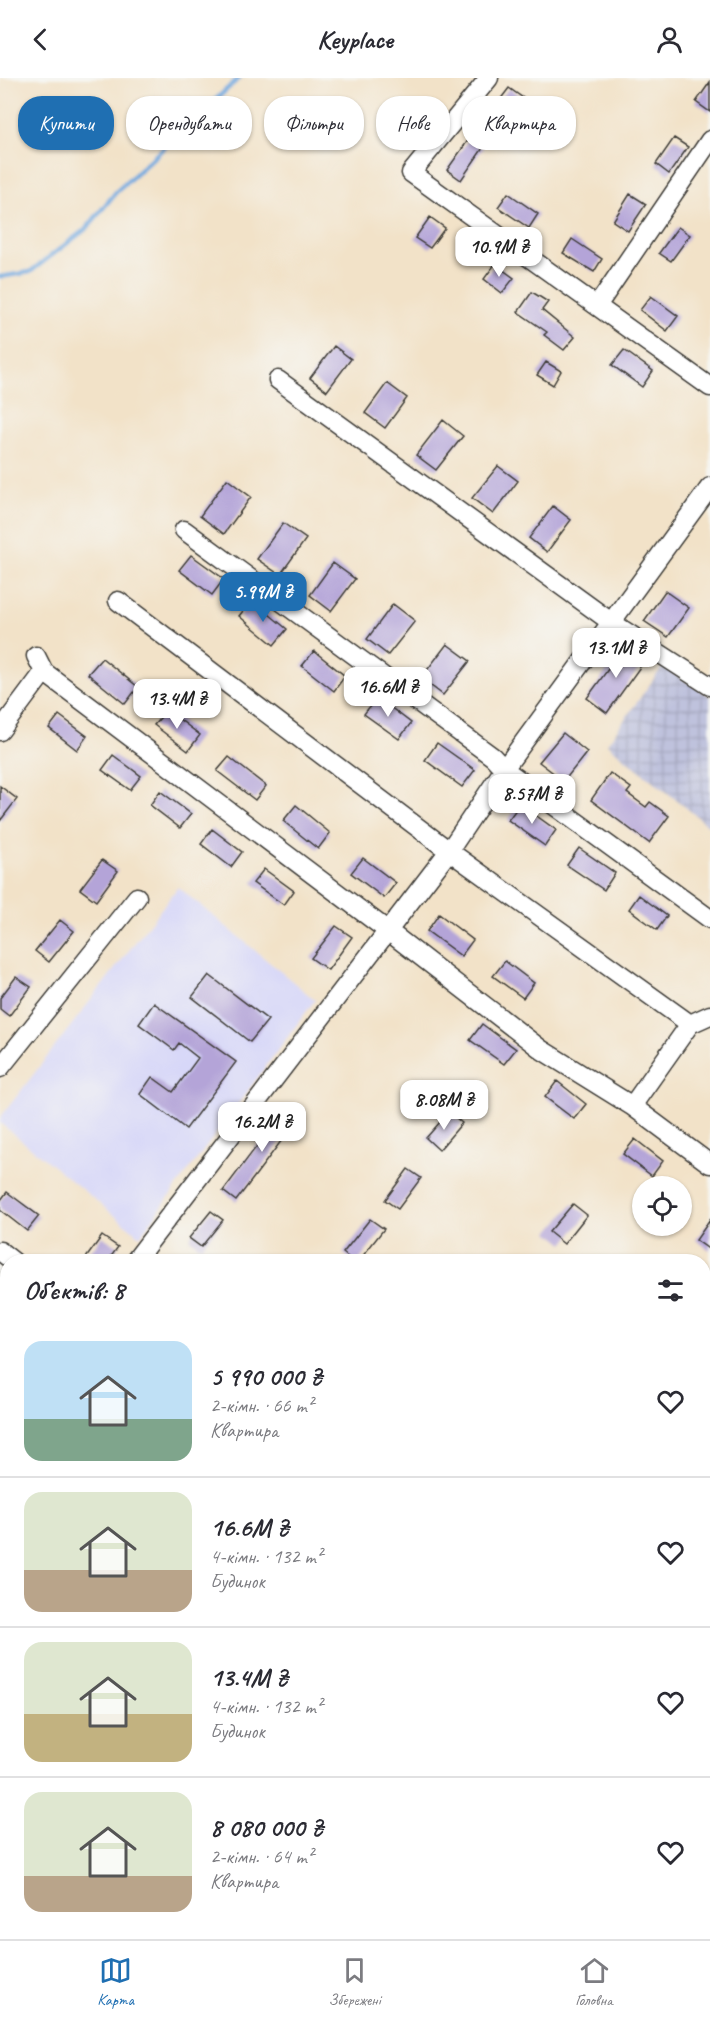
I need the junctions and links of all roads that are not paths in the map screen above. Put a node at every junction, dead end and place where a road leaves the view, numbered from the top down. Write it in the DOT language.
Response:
graph roads {
  1 [pos="489,78"];
  2 [pos="710,140"];
  3 [pos="597,306"];
  4 [pos="278,380"];
  5 [pos="710,387"];
  6 [pos="710,487"];
  7 [pos="184,530"];
  8 [pos="118,601"];
  9 [pos="611,622"];
  10 [pos="710,686"];
  11 [pos="0,730"];
  12 [pos="504,769"];
  13 [pos="449,851"];
  14 [pos="137,897"];
  15 [pos="710,919"];
  16 [pos="388,932"];
  17 [pos="710,1015"];
  18 [pos="690,1024"];
  19 [pos="0,1068"];
  20 [pos="632,1106"];
  21 [pos="710,1164"];
  22 [pos="140,1254"];
  1 -- 3 [label="street"];
  2 -- 3 [label="street"];
  3 -- 5 [label="street"];
  4 -- 9 [label="street"];
  6 -- 9 [label="street"];
  7 -- 12 [label="street"];
  8 -- 13 [label="street"];
  9 -- 10 [label="street"];
  9 -- 12 [label="street"];
  11 -- 16 [label="street"];
  12 -- 13 [label="street"];
  12 -- 15 [label="street"];
  13 -- 16 [label="street"];
  13 -- 18 [label="street"];
  14 -- 19 [label="street"];
  16 -- 20 [label="street"];
  16 -- 22 [label="street"];
  17 -- 18 [label="street"];
  18 -- 20 [label="street"];
  20 -- 21 [label="street"];
}
